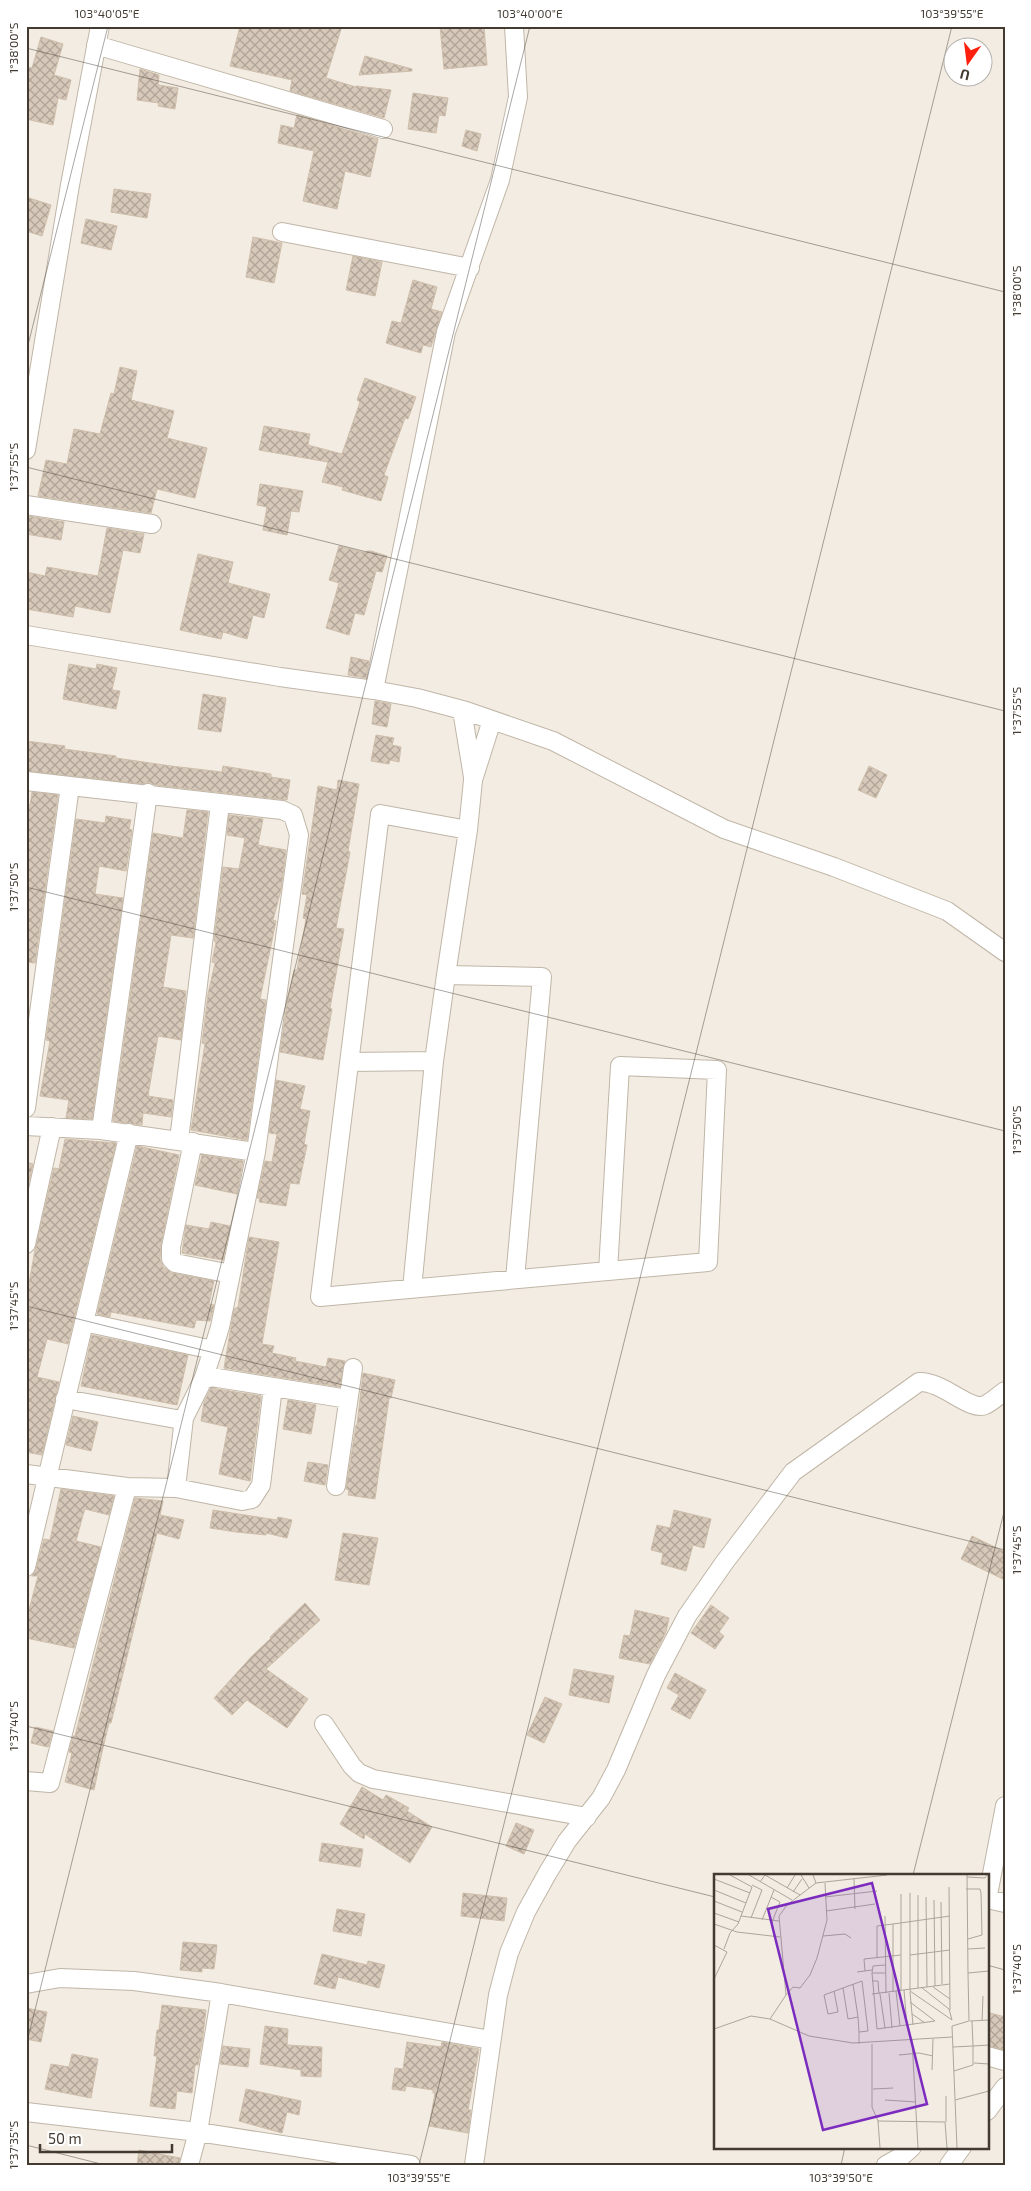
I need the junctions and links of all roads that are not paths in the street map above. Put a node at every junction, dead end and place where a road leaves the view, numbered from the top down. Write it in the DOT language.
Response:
graph roads {
  1 [pos="100,26"];
  2 [pos="514,26"];
  3 [pos="96,45"];
  4 [pos="383,129"];
  5 [pos="282,232"];
  6 [pos="470,268"];
  7 [pos="26,450"];
  8 [pos="26,506"];
  9 [pos="152,524"];
  10 [pos="26,635"];
  11 [pos="374,690"];
  12 [pos="462,710"];
  13 [pos="492,720"];
  14 [pos="26,780"];
  15 [pos="474,780"];
  16 [pos="70,786"];
  17 [pos="148,793"];
  18 [pos="220,804"];
  19 [pos="468,830"];
  20 [pos="1005,952"];
  21 [pos="446,975"];
  22 [pos="434,1061"];
  23 [pos="350,1062"];
  24 [pos="26,1108"];
  25 [pos="26,1126"];
  26 [pos="52,1127"];
  27 [pos="100,1130"];
  28 [pos="129,1133"];
  29 [pos="186,1141"];
  30 [pos="256,1152"];
  31 [pos="26,1244"];
  32 [pos="608,1271"];
  33 [pos="231,1274"];
  34 [pos="515,1279"];
  35 [pos="412,1289"];
  36 [pos="84,1322"];
  37 [pos="213,1350"];
  38 [pos="353,1368"];
  39 [pos="203,1380"];
  40 [pos="273,1386"];
  41 [pos="1005,1391"];
  42 [pos="65,1399"];
  43 [pos="348,1399"];
  44 [pos="184,1418"];
  45 [pos="26,1474"];
  46 [pos="48,1477"];
  47 [pos="336,1486"];
  48 [pos="127,1487"];
  49 [pos="176,1488"];
  50 [pos="26,1567"];
  51 [pos="324,1724"];
  52 [pos="26,1781"];
  53 [pos="1005,1806"];
  54 [pos="587,1818"];
  55 [pos="988,1894"];
  56 [pos="988,1899"];
  57 [pos="1005,1903"];
  58 [pos="26,1984"];
  59 [pos="221,1993"];
  60 [pos="491,2040"];
  61 [pos="988,2056"];
  62 [pos="1005,2061"];
  63 [pos="1005,2087"];
  64 [pos="988,2110"];
  65 [pos="26,2112"];
  66 [pos="198,2132"];
  67 [pos="911,2148"];
  68 [pos="961,2148"];
  69 [pos="190,2165"];
  70 [pos="411,2165"];
  71 [pos="474,2165"];
  72 [pos="886,2165"];
  73 [pos="949,2165"];
  1 -- 3 [label="street"];
  2 -- 6 [label="street"];
  3 -- 4 [label="street"];
  3 -- 7 [label="street"];
  5 -- 6 [label="street"];
  6 -- 11 [label="street"];
  8 -- 9 [label="street"];
  10 -- 11 [label="street"];
  11 -- 12 [label="street"];
  12 -- 13 [label="street"];
  12 -- 15 [label="street"];
  13 -- 15 [label="street"];
  13 -- 20 [label="street"];
  14 -- 16 [label="street"];
  15 -- 19 [label="street"];
  16 -- 17 [label="street"];
  16 -- 24 [label="street"];
  17 -- 18 [label="street"];
  17 -- 27 [label="street"];
  18 -- 29 [label="street"];
  18 -- 30 [label="street"];
  19 -- 21 [label="street"];
  19 -- 23 [label="street"];
  21 -- 22 [label="street"];
  21 -- 34 [label="street"];
  22 -- 23 [label="street"];
  22 -- 35 [label="street"];
  23 -- 35 [label="street"];
  25 -- 26 [label="street"];
  26 -- 27 [label="street"];
  26 -- 31 [label="street"];
  27 -- 28 [label="street"];
  28 -- 29 [label="street"];
  28 -- 36 [label="street"];
  29 -- 30 [label="street"];
  29 -- 33 [label="street"];
  30 -- 33 [label="street"];
  32 -- 32 [label="street"];
  32 -- 34 [label="street"];
  33 -- 37 [label="street"];
  34 -- 35 [label="street"];
  36 -- 37 [label="street"];
  36 -- 42 [label="street"];
  37 -- 39 [label="street"];
  38 -- 43 [label="street"];
  39 -- 40 [label="street"];
  39 -- 44 [label="street"];
  40 -- 43 [label="street"];
  40 -- 49 [label="street"];
  41 -- 54 [label="street"];
  42 -- 44 [label="street"];
  42 -- 46 [label="street"];
  43 -- 47 [label="street"];
  44 -- 49 [label="street"];
  45 -- 46 [label="street"];
  46 -- 48 [label="street"];
  46 -- 50 [label="street"];
  48 -- 49 [label="street"];
  48 -- 52 [label="street"];
  51 -- 54 [label="street"];
  53 -- 55 [label="street"];
  54 -- 60 [label="street"];
  56 -- 57 [label="street"];
  58 -- 59 [label="street"];
  59 -- 60 [label="street"];
  59 -- 66 [label="street"];
  60 -- 71 [label="street"];
  61 -- 62 [label="street"];
  63 -- 64 [label="street"];
  65 -- 66 [label="street"];
  66 -- 69 [label="street"];
  66 -- 70 [label="street"];
  67 -- 72 [label="street"];
  68 -- 73 [label="street"];
}
